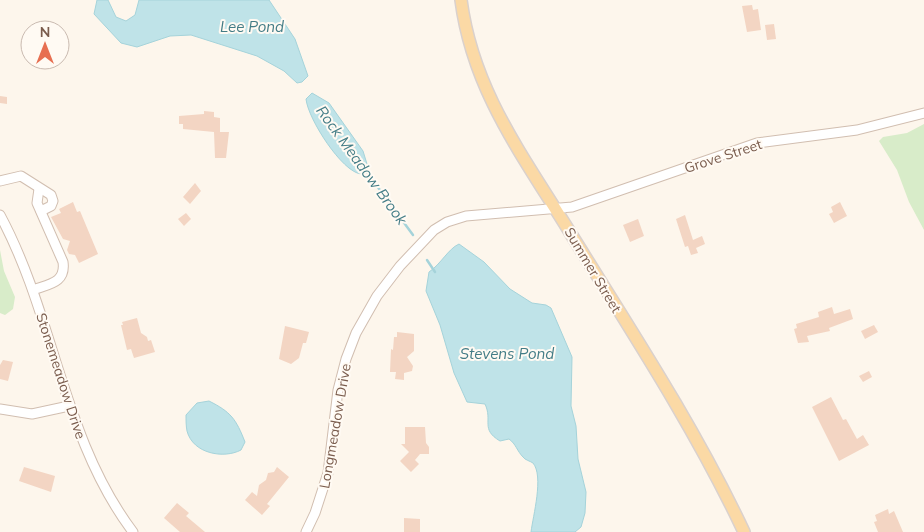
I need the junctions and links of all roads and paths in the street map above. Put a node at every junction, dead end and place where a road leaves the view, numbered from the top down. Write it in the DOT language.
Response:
graph roads {
  1 [pos="461,0"];
  2 [pos="924,113"];
  3 [pos="0,181"];
  4 [pos="39,189"];
  5 [pos="556,210"];
  6 [pos="41,211"];
  7 [pos="0,215"];
  8 [pos="33,290"];
  9 [pos="69,406"];
  10 [pos="0,409"];
  11 [pos="133,532"];
  12 [pos="306,532"];
  13 [pos="744,532"];
  1 -- 5 [label="main road, Summer Street"];
  2 -- 5 [label="street, Grove Street"];
  3 -- 4 [label="street"];
  4 -- 6 [label="street"];
  4 -- 6 [label="street"];
  5 -- 12 [label="street, Longmeadow Drive"];
  5 -- 13 [label="main road, Summer Street"];
  6 -- 8 [label="street"];
  7 -- 8 [label="street, Stonemeadow Drive"];
  8 -- 9 [label="street, Stonemeadow Drive"];
  9 -- 10 [label="street"];
  9 -- 11 [label="street, Stonemeadow Drive"];
}
